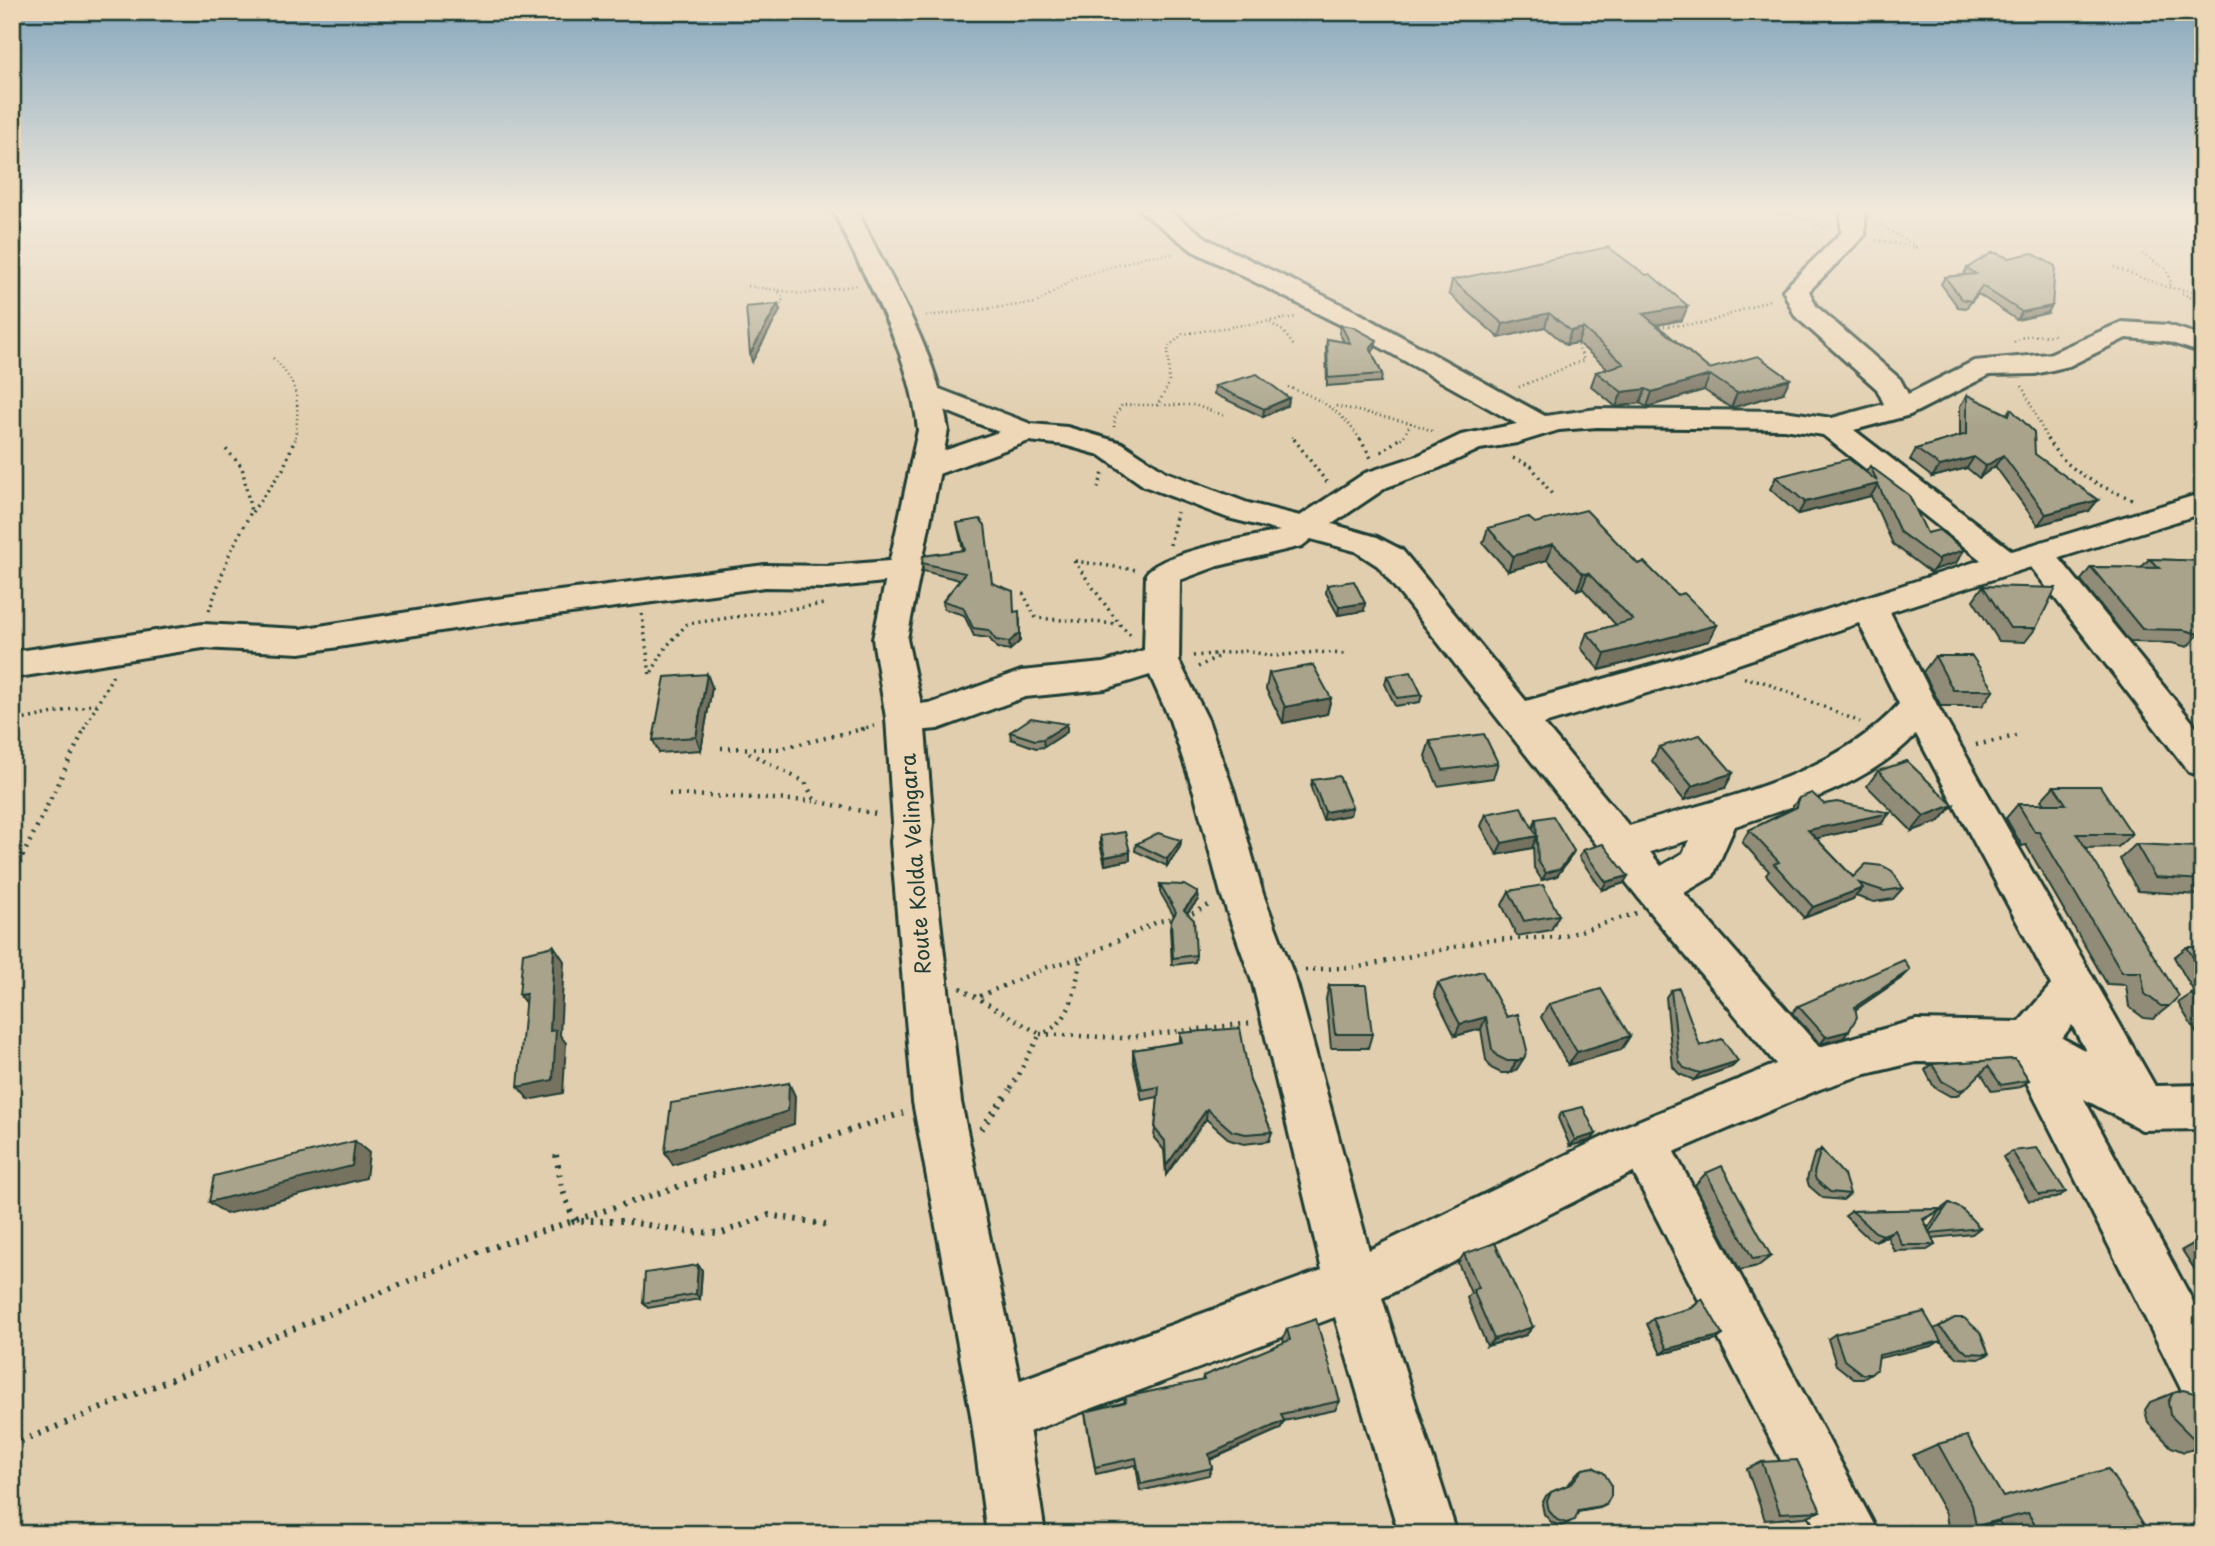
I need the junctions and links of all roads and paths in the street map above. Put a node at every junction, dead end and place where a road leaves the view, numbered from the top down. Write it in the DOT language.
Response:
graph roads {
  1 [pos="878,282"];
  2 [pos="879,282"];
  3 [pos="1069,282"];
  4 [pos="1276,282"];
  5 [pos="1804,282"];
  6 [pos="2154,282"];
  7 [pos="2171,282"];
  8 [pos="747,286"];
  9 [pos="2166,287"];
  10 [pos="2174,289"];
  11 [pos="1796,290"];
  12 [pos="778,291"];
  13 [pos="2203,293"];
  14 [pos="2203,304"];
  15 [pos="1330,309"];
  16 [pos="780,310"];
  17 [pos="898,320"];
  18 [pos="1270,323"];
  19 [pos="1644,330"];
  20 [pos="1591,342"];
  21 [pos="2203,345"];
  22 [pos="1294,346"];
  23 [pos="273,358"];
  24 [pos="2035,366"];
  25 [pos="1288,387"];
  26 [pos="929,394"];
  27 [pos="1494,398"];
  28 [pos="1329,402"];
  29 [pos="1157,406"];
  30 [pos="1900,409"];
  31 [pos="1226,416"];
  32 [pos="1411,423"];
  33 [pos="1540,425"];
  34 [pos="1832,427"];
  35 [pos="1026,432"];
  36 [pos="1472,441"];
  37 [pos="223,446"];
  38 [pos="1111,449"];
  39 [pos="1371,458"];
  40 [pos="925,468"];
  41 [pos="1155,478"];
  42 [pos="1098,488"];
  43 [pos="2138,501"];
  44 [pos="2203,503"];
  45 [pos="251,512"];
  46 [pos="1305,527"];
  47 [pos="2023,559"];
  48 [pos="901,571"];
  49 [pos="1163,574"];
  50 [pos="658,589"];
  51 [pos="1023,593"];
  52 [pos="834,603"];
  53 [pos="1873,607"];
  54 [pos="1119,624"];
  55 [pos="202,636"];
  56 [pos="128,647"];
  57 [pos="1344,654"];
  58 [pos="1161,661"];
  59 [pos="12,665"];
  60 [pos="1686,669"];
  61 [pos="97,704"];
  62 [pos="1919,706"];
  63 [pos="905,718"];
  64 [pos="1520,718"];
  65 [pos="12,722"];
  66 [pos="1891,736"];
  67 [pos="2016,736"];
  68 [pos="721,748"];
  69 [pos="1944,752"];
  70 [pos="748,753"];
  71 [pos="2203,762"];
  72 [pos="669,794"];
  73 [pos="815,801"];
  74 [pos="1720,813"];
  75 [pos="913,823"];
  76 [pos="1621,845"];
  77 [pos="12,878"];
  78 [pos="1242,894"];
  79 [pos="1662,896"];
  80 [pos="1081,958"];
  81 [pos="924,971"];
  82 [pos="2076,988"];
  83 [pos="979,996"];
  84 [pos="1279,1002"];
  85 [pos="1040,1034"];
  86 [pos="2030,1043"];
  87 [pos="1811,1070"];
  88 [pos="937,1102"];
  89 [pos="2203,1107"];
  90 [pos="2142,1108"];
  91 [pos="1643,1142"];
  92 [pos="949,1152"];
  93 [pos="556,1154"];
  94 [pos="574,1221"];
  95 [pos="828,1225"];
  96 [pos="1352,1285"];
  97 [pos="2203,1376"];
  98 [pos="999,1415"];
  99 [pos="12,1445"];
  100 [pos="1016,1534"];
  101 [pos="1428,1534"];
  102 [pos="1850,1534"];
  1 -- 12 [label="path"];
  2 -- 17 [label="street, Route Kolda Velingara"];
  3 -- 17 [label="path"];
  4 -- 15 [label="street"];
  5 -- 11 [label="street"];
  6 -- 9 [label="path"];
  7 -- 9 [label="path"];
  8 -- 12 [label="path"];
  9 -- 10 [label="path"];
  10 -- 13 [label="path"];
  10 -- 14 [label="path"];
  11 -- 19 [label="path"];
  11 -- 30 [label="street"];
  12 -- 16 [label="path"];
  15 -- 18 [label="path"];
  15 -- 27 [label="street"];
  17 -- 26 [label="street, Route Kolda Velingara"];
  18 -- 22 [label="path"];
  18 -- 29 [label="path"];
  20 -- 27 [label="path"];
  21 -- 24 [label="street"];
  23 -- 45 [label="path"];
  24 -- 30 [label="street"];
  24 -- 43 [label="path"];
  25 -- 28 [label="path"];
  26 -- 35 [label="street"];
  26 -- 40 [label="street, Route Kolda Velingara"];
  27 -- 33 [label="street"];
  27 -- 36 [label="street"];
  28 -- 32 [label="path"];
  28 -- 39 [label="path"];
  29 -- 31 [label="path"];
  29 -- 38 [label="path"];
  30 -- 34 [label="street"];
  33 -- 34 [label="street"];
  33 -- 36 [label="street"];
  34 -- 47 [label="street"];
  35 -- 38 [label="street"];
  35 -- 40 [label="street"];
  36 -- 46 [label="street"];
  37 -- 45 [label="path"];
  38 -- 41 [label="street"];
  38 -- 42 [label="path"];
  40 -- 48 [label="street, Route Kolda Velingara"];
  41 -- 46 [label="street"];
  41 -- 49 [label="path"];
  44 -- 47 [label="street"];
  45 -- 55 [label="path"];
  46 -- 49 [label="street"];
  46 -- 64 [label="street"];
  47 -- 53 [label="street"];
  47 -- 71 [label="street"];
  48 -- 50 [label="street"];
  48 -- 63 [label="street, Route Kolda Velingara"];
  49 -- 54 [label="path"];
  49 -- 58 [label="street"];
  50 -- 52 [label="path"];
  50 -- 55 [label="street"];
  51 -- 54 [label="path"];
  53 -- 60 [label="street"];
  53 -- 62 [label="street"];
  54 -- 58 [label="path"];
  55 -- 56 [label="street"];
  56 -- 59 [label="street"];
  56 -- 61 [label="path"];
  57 -- 58 [label="path"];
  58 -- 63 [label="street"];
  58 -- 78 [label="street"];
  60 -- 64 [label="street"];
  60 -- 66 [label="path"];
  61 -- 65 [label="path"];
  61 -- 77 [label="path"];
  62 -- 66 [label="street"];
  62 -- 69 [label="street"];
  63 -- 70 [label="path"];
  63 -- 75 [label="street, Route Kolda Velingara"];
  64 -- 76 [label="street"];
  66 -- 74 [label="street"];
  67 -- 69 [label="path"];
  68 -- 70 [label="path"];
  69 -- 82 [label="street"];
  70 -- 73 [label="path"];
  72 -- 73 [label="path"];
  73 -- 75 [label="path"];
  74 -- 76 [label="street"];
  74 -- 79 [label="street"];
  75 -- 81 [label="street, Route Kolda Velingara"];
  76 -- 79 [label="street"];
  78 -- 80 [label="path"];
  78 -- 84 [label="street"];
  79 -- 84 [label="path"];
  79 -- 87 [label="street"];
  80 -- 83 [label="path"];
  80 -- 85 [label="path"];
  81 -- 83 [label="path"];
  81 -- 88 [label="street, Route Kolda Velingara"];
  82 -- 86 [label="street"];
  82 -- 90 [label="street"];
  83 -- 85 [label="path"];
  84 -- 85 [label="path"];
  84 -- 96 [label="street"];
  85 -- 92 [label="path"];
  86 -- 87 [label="street"];
  86 -- 90 [label="street"];
  86 -- 97 [label="street"];
  87 -- 91 [label="street"];
  88 -- 92 [label="street, Route Kolda Velingara"];
  88 -- 94 [label="path"];
  89 -- 90 [label="street"];
  91 -- 96 [label="street"];
  91 -- 102 [label="street"];
  92 -- 98 [label="street, Route Kolda Velingara"];
  93 -- 94 [label="path"];
  94 -- 95 [label="path"];
  94 -- 99 [label="path"];
  96 -- 98 [label="street"];
  96 -- 101 [label="street"];
  98 -- 100 [label="street, Route Kolda Velingara"];
}
